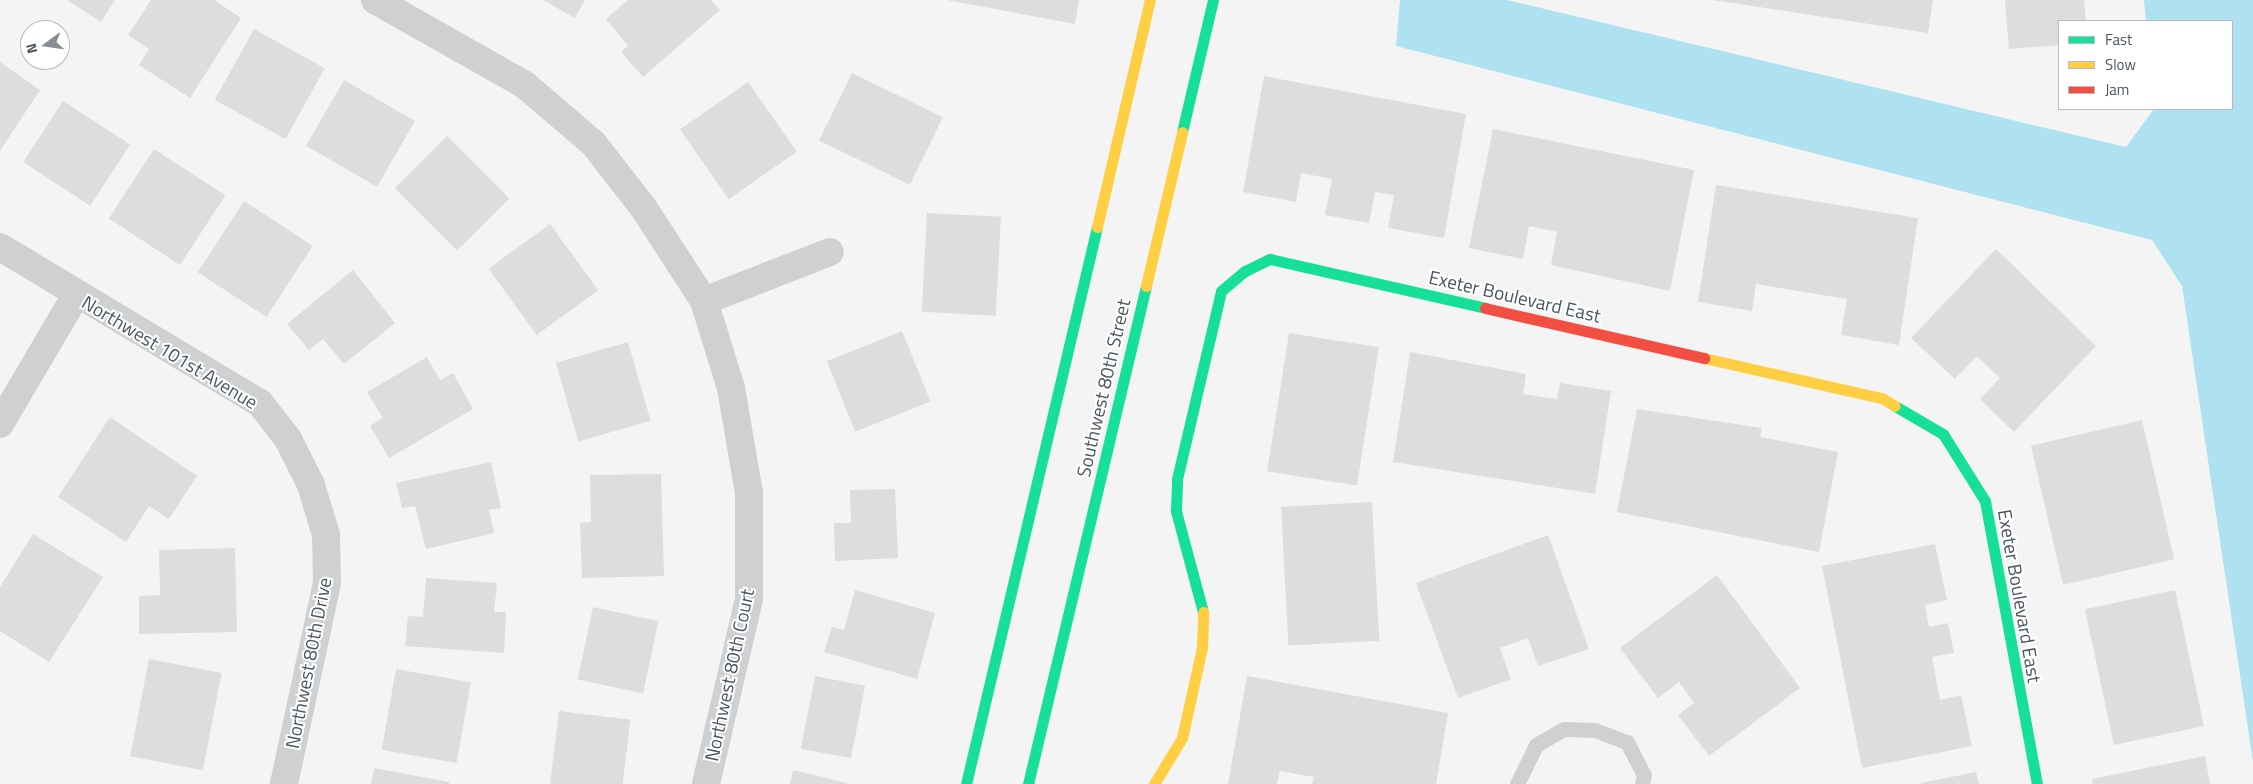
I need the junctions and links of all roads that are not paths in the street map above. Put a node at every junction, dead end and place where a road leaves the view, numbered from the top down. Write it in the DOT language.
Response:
graph roads {
  1 [pos="375,0"];
  2 [pos="1150,0"];
  3 [pos="1213,0"];
  4 [pos="0,247"];
  5 [pos="830,252"];
  6 [pos="76,295"];
  7 [pos="704,301"];
  8 [pos="0,424"];
  9 [pos="311,484"];
  10 [pos="284,784"];
  11 [pos="706,784"];
  12 [pos="966,784"];
  13 [pos="1028,784"];
  14 [pos="1154,784"];
  15 [pos="1517,784"];
  16 [pos="1642,784"];
  17 [pos="2037,784"];
  1 -- 7 [label="street, Northwest 80th Court"];
  2 -- 12 [label="street"];
  3 -- 13 [label="street, Southwest 80th Street"];
  4 -- 6 [label="street, Northwest 101st Avenue"];
  5 -- 7 [label="street"];
  6 -- 8 [label="street"];
  6 -- 9 [label="street, Northwest 101st Avenue"];
  7 -- 11 [label="street, Northwest 80th Court"];
  9 -- 10 [label="street, Northwest 80th Drive"];
  14 -- 17 [label="street, Exeter Boulevard East"];
  15 -- 16 [label="lane"];
}
